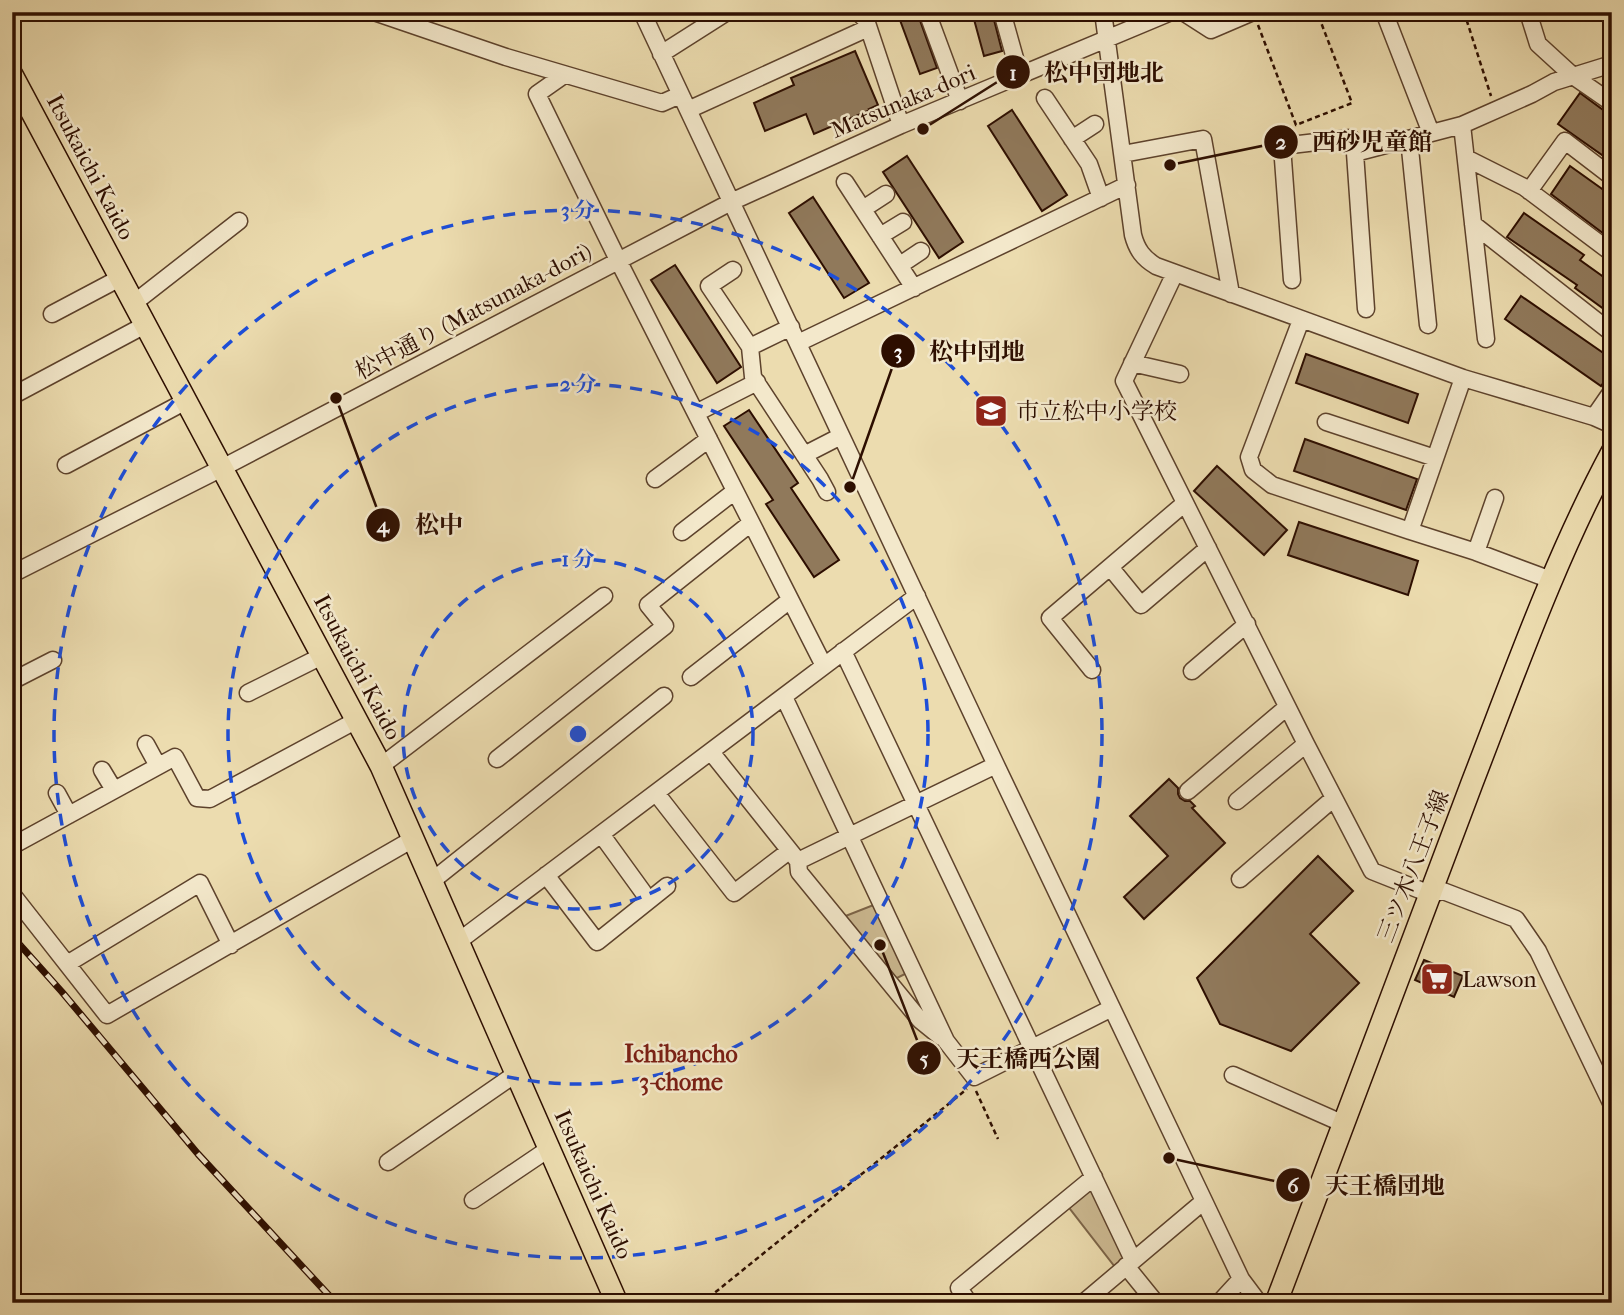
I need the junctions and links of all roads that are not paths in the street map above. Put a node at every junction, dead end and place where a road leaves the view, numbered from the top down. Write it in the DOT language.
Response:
graph roads {
  1 [pos="374,12"];
  2 [pos="642,12"];
  3 [pos="727,12"];
  4 [pos="858,12"];
  5 [pos="927,12"];
  6 [pos="1002,12"];
  7 [pos="1103,12"];
  8 [pos="1171,12"];
  9 [pos="1183,12"];
  10 [pos="1253,12"];
  11 [pos="1384,12"];
  12 [pos="1528,12"];
  13 [pos="868,28"];
  14 [pos="1107,38"];
  15 [pos="662,54"];
  16 [pos="1612,64"];
  17 [pos="12,75"];
  18 [pos="564,75"];
  19 [pos="1020,76"];
  20 [pos="1573,76"];
  21 [pos="680,95"];
  22 [pos="1045,98"];
  23 [pos="960,102"];
  24 [pos="1612,103"];
  25 [pos="688,110"];
  26 [pos="1095,124"];
  27 [pos="901,125"];
  28 [pos="1462,125"];
  29 [pos="1431,133"];
  30 [pos="1072,139"];
  31 [pos="1409,139"];
  32 [pos="1123,153"];
  33 [pos="1355,153"];
  34 [pos="1466,158"];
  35 [pos="1612,177"];
  36 [pos="845,182"];
  37 [pos="1127,186"];
  38 [pos="1529,191"];
  39 [pos="886,194"];
  40 [pos="1101,198"];
  41 [pos="731,202"];
  42 [pos="863,209"];
  43 [pos="239,221"];
  44 [pos="902,222"];
  45 [pos="1473,224"];
  46 [pos="880,236"];
  47 [pos="921,251"];
  48 [pos="1612,253"];
  49 [pos="618,260"];
  50 [pos="900,265"];
  51 [pos="733,271"];
  52 [pos="1175,273"];
  53 [pos="120,278"];
  54 [pos="1292,279"];
  55 [pos="914,288"];
  56 [pos="1231,295"];
  57 [pos="134,303"];
  58 [pos="1366,309"];
  59 [pos="52,314"];
  60 [pos="1301,320"];
  61 [pos="145,325"];
  62 [pos="1428,325"];
  63 [pos="791,327"];
  64 [pos="1612,332"];
  65 [pos="1486,339"];
  66 [pos="798,343"];
  67 [pos="750,347"];
  68 [pos="1132,363"];
  69 [pos="1180,374"];
  70 [pos="1463,378"];
  71 [pos="757,382"];
  72 [pos="1612,391"];
  73 [pos="12,396"];
  74 [pos="186,401"];
  75 [pos="696,413"];
  76 [pos="1594,417"];
  77 [pos="1326,422"];
  78 [pos="1612,425"];
  79 [pos="841,436"];
  80 [pos="709,439"];
  81 [pos="1612,452"];
  82 [pos="804,455"];
  83 [pos="1435,458"];
  84 [pos="66,465"];
  85 [pos="222,468"];
  86 [pos="655,479"];
  87 [pos="735,491"];
  88 [pos="827,492"];
  89 [pos="1495,498"];
  90 [pos="1185,503"];
  91 [pos="751,523"];
  92 [pos="1410,531"];
  93 [pos="682,532"];
  94 [pos="1209,548"];
  95 [pos="1476,552"];
  96 [pos="1110,567"];
  97 [pos="12,574"];
  98 [pos="1551,580"];
  99 [pos="604,596"];
  100 [pos="917,596"];
  101 [pos="790,600"];
  102 [pos="1247,624"];
  103 [pos="843,651"];
  104 [pos="322,656"];
  105 [pos="53,660"];
  106 [pos="824,666"];
  107 [pos="1092,670"];
  108 [pos="1192,671"];
  109 [pos="250,673"];
  110 [pos="691,677"];
  111 [pos="12,681"];
  112 [pos="664,696"];
  113 [pos="784,697"];
  114 [pos="1287,707"];
  115 [pos="357,720"];
  116 [pos="146,744"];
  117 [pos="1306,744"];
  118 [pos="711,752"];
  119 [pos="497,759"];
  120 [pos="996,765"];
  121 [pos="158,766"];
  122 [pos="381,766"];
  123 [pos="102,770"];
  124 [pos="114,790"];
  125 [pos="1188,791"];
  126 [pos="57,793"];
  127 [pos="656,793"];
  128 [pos="1334,798"];
  129 [pos="1237,801"];
  130 [pos="916,804"];
  131 [pos="69,815"];
  132 [pos="601,834"];
  133 [pos="849,836"];
  134 [pos="413,839"];
  135 [pos="12,846"];
  136 [pos="793,856"];
  137 [pos="546,876"];
  138 [pos="1240,879"];
  139 [pos="432,881"];
  140 [pos="667,886"];
  141 [pos="643,892"];
  142 [pos="12,894"];
  143 [pos="1430,894"];
  144 [pos="459,941"];
  145 [pos="231,945"];
  146 [pos="67,964"];
  147 [pos="1112,1008"];
  148 [pos="946,1041"];
  149 [pos="1031,1048"];
  150 [pos="517,1073"];
  151 [pos="1233,1075"];
  152 [pos="1612,1105"];
  153 [pos="1344,1124"];
  154 [pos="550,1148"];
  155 [pos="388,1162"];
  156 [pos="1094,1177"];
  157 [pos="473,1200"];
  158 [pos="1204,1201"];
  159 [pos="1130,1263"];
  160 [pos="1241,1279"];
  161 [pos="617,1303"];
  162 [pos="968,1303"];
  163 [pos="1083,1303"];
  164 [pos="1156,1303"];
  165 [pos="1219,1303"];
  166 [pos="1259,1303"];
  167 [pos="1276,1303"];
  1 -- 18 [label="street"];
  2 -- 15 [label="street"];
  3 -- 15 [label="street"];
  4 -- 13 [label="street"];
  5 -- 23 [label="street"];
  6 -- 19 [label="street"];
  7 -- 14 [label="street"];
  8 -- 14 [label="street, Matsunaka-dori"];
  9 -- 10 [label="street"];
  11 -- 29 [label="street"];
  12 -- 20 [label="street"];
  13 -- 25 [label="street"];
  13 -- 27 [label="street"];
  14 -- 19 [label="street, Matsunaka-dori"];
  14 -- 32 [label="street"];
  15 -- 21 [label="street"];
  16 -- 20 [label="street"];
  17 -- 53 [label="main road, Itsukaichi Kaido"];
  18 -- 21 [label="street"];
  18 -- 49 [label="street"];
  19 -- 23 [label="street, Matsunaka-dori"];
  20 -- 24 [label="street"];
  20 -- 28 [label="street"];
  21 -- 25 [label="street"];
  22 -- 30 [label="street"];
  23 -- 27 [label="street, Matsunaka-dori"];
  25 -- 41 [label="street"];
  26 -- 30 [label="street"];
  27 -- 41 [label="street, Matsunaka-dori"];
  28 -- 29 [label="street"];
  28 -- 34 [label="street"];
  29 -- 31 [label="street"];
  30 -- 40 [label="street"];
  31 -- 33 [label="street"];
  31 -- 62 [label="street"];
  32 -- 37 [label="street"];
  32 -- 56 [label="street"];
  33 -- 54 [label="street"];
  33 -- 58 [label="street"];
  34 -- 38 [label="street"];
  34 -- 45 [label="street"];
  35 -- 38 [label="street"];
  36 -- 42 [label="street"];
  37 -- 40 [label="street"];
  37 -- 52 [label="street"];
  38 -- 48 [label="street"];
  39 -- 42 [label="street"];
  40 -- 55 [label="street"];
  41 -- 49 [label="street, 松中通り (Matsunaka-dori)"];
  41 -- 63 [label="street"];
  42 -- 46 [label="street"];
  43 -- 57 [label="street"];
  44 -- 46 [label="street"];
  45 -- 64 [label="street"];
  45 -- 65 [label="street"];
  46 -- 50 [label="street"];
  47 -- 50 [label="street"];
  49 -- 75 [label="street"];
  49 -- 85 [label="street, 松中通り (Matsunaka-dori)"];
  50 -- 55 [label="street"];
  51 -- 67 [label="street"];
  52 -- 56 [label="street"];
  52 -- 68 [label="street"];
  53 -- 57 [label="main road, Itsukaichi Kaido"];
  53 -- 59 [label="street"];
  55 -- 66 [label="street"];
  56 -- 60 [label="street"];
  57 -- 61 [label="main road, Itsukaichi Kaido"];
  60 -- 70 [label="street"];
  60 -- 92 [label="street"];
  61 -- 73 [label="street"];
  61 -- 74 [label="main road, Itsukaichi Kaido"];
  63 -- 66 [label="street"];
  63 -- 67 [label="street"];
  66 -- 79 [label="street"];
  67 -- 71 [label="street"];
  68 -- 69 [label="street"];
  68 -- 90 [label="street"];
  70 -- 76 [label="street"];
  70 -- 83 [label="street"];
  71 -- 75 [label="street"];
  71 -- 82 [label="street"];
  72 -- 76 [label="street"];
  74 -- 84 [label="street"];
  74 -- 85 [label="main road, Itsukaichi Kaido"];
  75 -- 80 [label="street"];
  76 -- 78 [label="street"];
  77 -- 83 [label="street"];
  79 -- 82 [label="street"];
  79 -- 100 [label="street"];
  80 -- 86 [label="street"];
  80 -- 87 [label="street"];
  81 -- 98 [label="main road, 三ツ木八王子線"];
  82 -- 88 [label="street"];
  83 -- 92 [label="street"];
  85 -- 97 [label="street, 松中通り (Matsunaka-dori)"];
  85 -- 104 [label="main road, Itsukaichi Kaido"];
  87 -- 91 [label="street"];
  87 -- 93 [label="street"];
  89 -- 95 [label="street"];
  90 -- 94 [label="street"];
  90 -- 96 [label="street"];
  91 -- 101 [label="street"];
  91 -- 119 [label="street"];
  92 -- 95 [label="street"];
  94 -- 96 [label="street"];
  94 -- 102 [label="street"];
  95 -- 98 [label="street"];
  96 -- 107 [label="street"];
  98 -- 143 [label="main road, 三ツ木八王子線"];
  99 -- 122 [label="street"];
  100 -- 103 [label="street"];
  100 -- 120 [label="street"];
  101 -- 106 [label="street"];
  101 -- 110 [label="street"];
  102 -- 108 [label="street"];
  102 -- 114 [label="street"];
  103 -- 106 [label="street"];
  103 -- 130 [label="street"];
  104 -- 109 [label="street"];
  104 -- 115 [label="main road, Itsukaichi Kaido"];
  105 -- 111 [label="street"];
  106 -- 113 [label="street"];
  112 -- 139 [label="street"];
  113 -- 118 [label="street"];
  113 -- 133 [label="street"];
  114 -- 117 [label="street"];
  114 -- 125 [label="street"];
  115 -- 121 [label="street"];
  115 -- 122 [label="main road, Itsukaichi Kaido"];
  116 -- 121 [label="street"];
  117 -- 128 [label="street"];
  117 -- 129 [label="street"];
  118 -- 127 [label="street"];
  118 -- 136 [label="street"];
  120 -- 130 [label="street"];
  120 -- 147 [label="street"];
  121 -- 124 [label="street"];
  122 -- 134 [label="main road, Itsukaichi Kaido"];
  123 -- 124 [label="street"];
  124 -- 131 [label="street"];
  126 -- 131 [label="street"];
  127 -- 132 [label="street"];
  127 -- 136 [label="street"];
  128 -- 138 [label="street"];
  128 -- 143 [label="street"];
  130 -- 133 [label="street"];
  130 -- 149 [label="street"];
  131 -- 135 [label="street"];
  132 -- 137 [label="street"];
  132 -- 141 [label="street"];
  133 -- 136 [label="street"];
  133 -- 148 [label="street"];
  134 -- 139 [label="main road, Itsukaichi Kaido"];
  134 -- 145 [label="street"];
  136 -- 148 [label="street"];
  137 -- 140 [label="street"];
  137 -- 144 [label="street"];
  139 -- 144 [label="main road, Itsukaichi Kaido"];
  142 -- 146 [label="street"];
  143 -- 152 [label="street"];
  143 -- 153 [label="main road, 三ツ木八王子線"];
  144 -- 150 [label="main road, Itsukaichi Kaido"];
  145 -- 146 [label="street"];
  145 -- 146 [label="street"];
  147 -- 149 [label="street"];
  147 -- 158 [label="street"];
  148 -- 149 [label="street"];
  149 -- 156 [label="street"];
  150 -- 154 [label="main road, Itsukaichi Kaido"];
  150 -- 155 [label="street"];
  151 -- 153 [label="street"];
  153 -- 167 [label="main road, 三ツ木八王子線"];
  154 -- 157 [label="street"];
  154 -- 161 [label="main road, Itsukaichi Kaido"];
  156 -- 159 [label="street"];
  156 -- 162 [label="street"];
  158 -- 159 [label="street"];
  158 -- 160 [label="street"];
  159 -- 163 [label="street"];
  159 -- 164 [label="street"];
  160 -- 165 [label="street"];
  160 -- 166 [label="street"];
}
